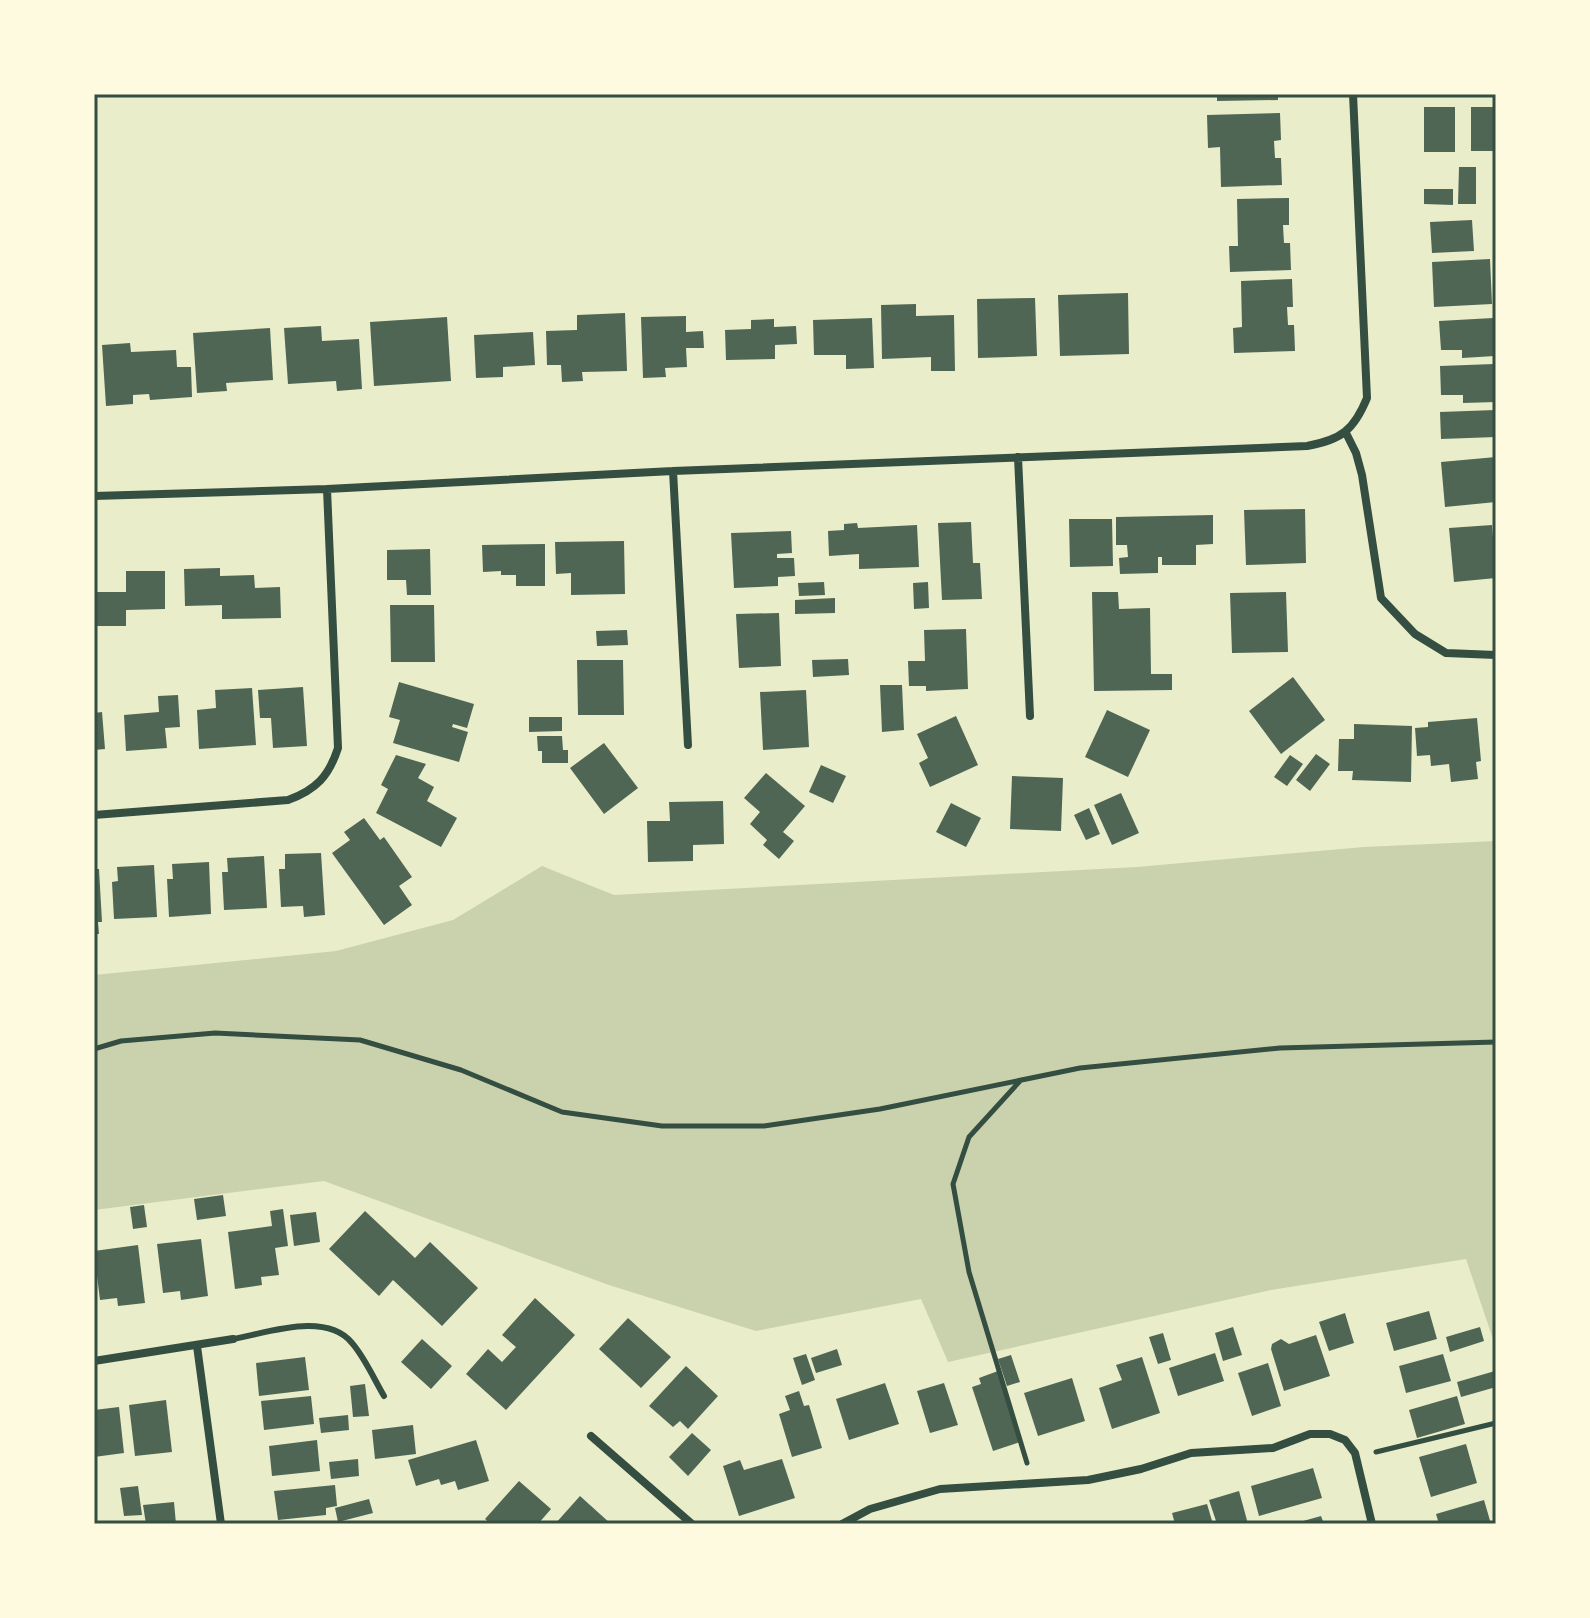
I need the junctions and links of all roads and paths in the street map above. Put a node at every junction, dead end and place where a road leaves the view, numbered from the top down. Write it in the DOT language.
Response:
graph roads {
  1 [pos="1353,94"];
  2 [pos="1346,433"];
  3 [pos="1018,457"];
  4 [pos="673,471"];
  5 [pos="327,489"];
  6 [pos="94,496"];
  7 [pos="1496,655"];
  8 [pos="1030,716"];
  9 [pos="688,745"];
  10 [pos="94,815"];
  11 [pos="1496,1042"];
  12 [pos="94,1049"];
  13 [pos="1020,1081"];
  14 [pos="233,1339"];
  15 [pos="197,1346"];
  16 [pos="94,1361"];
  17 [pos="384,1396"];
  18 [pos="1496,1423"];
  19 [pos="591,1436"];
  20 [pos="1356,1457"];
  21 [pos="1029,1485"];
  22 [pos="221,1524"];
  23 [pos="692,1524"];
  24 [pos="842,1524"];
  25 [pos="1372,1524"];
  1 -- 2 [label="street"];
  2 -- 3 [label="street"];
  2 -- 7 [label="street"];
  3 -- 4 [label="street"];
  3 -- 8 [label="street"];
  4 -- 5 [label="street"];
  4 -- 9 [label="street"];
  5 -- 6 [label="street"];
  5 -- 10 [label="street"];
  11 -- 13 [label="path"];
  12 -- 13 [label="path"];
  13 -- 21 [label="path"];
  14 -- 15 [label="street"];
  14 -- 17 [label="lane"];
  15 -- 16 [label="street"];
  15 -- 22 [label="street"];
  18 -- 20 [label="path"];
  19 -- 23 [label="street"];
  20 -- 21 [label="street"];
  20 -- 25 [label="street"];
  21 -- 24 [label="street"];
}
